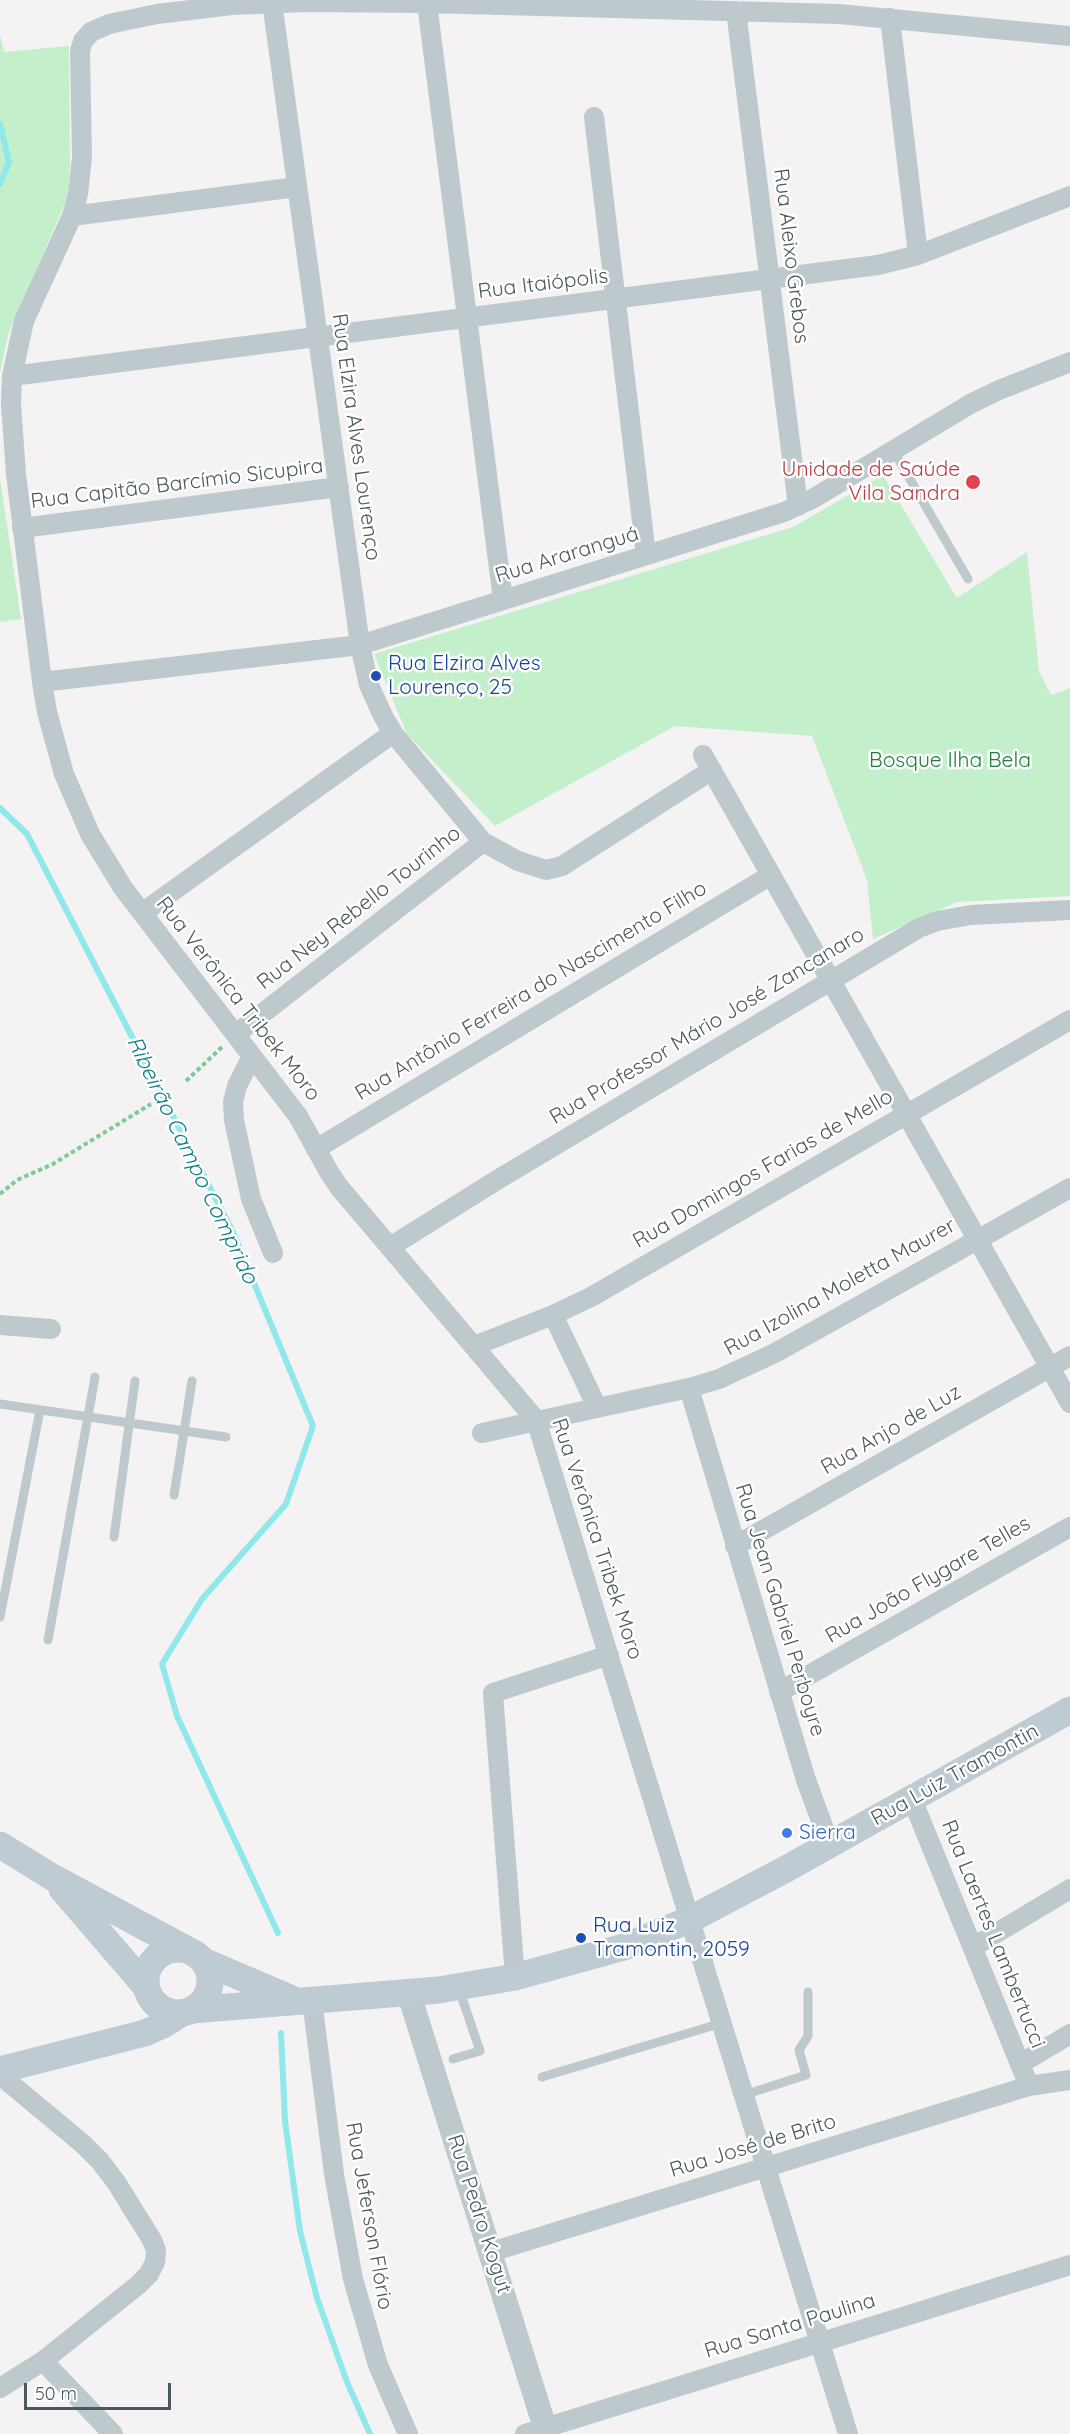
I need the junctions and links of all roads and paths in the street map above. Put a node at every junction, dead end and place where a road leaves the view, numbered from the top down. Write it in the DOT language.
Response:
graph roads {
  1 [pos="272,2"];
  2 [pos="427,3"];
  3 [pos="736,11"];
  4 [pos="890,18"];
  5 [pos="1070,36"];
  6 [pos="594,117"];
  7 [pos="297,187"];
  8 [pos="1070,196"];
  9 [pos="72,216"];
  10 [pos="918,255"];
  11 [pos="770,279"];
  12 [pos="616,299"];
  13 [pos="467,318"];
  14 [pos="318,337"];
  15 [pos="1070,362"];
  16 [pos="12,376"];
  17 [pos="893,450"];
  18 [pos="339,487"];
  19 [pos="798,506"];
  20 [pos="22,528"];
  21 [pos="646,555"];
  22 [pos="968,579"];
  23 [pos="504,600"];
  24 [pos="360,645"];
  25 [pos="42,682"];
  26 [pos="393,733"];
  27 [pos="483,842"];
  28 [pos="771,875"];
  29 [pos="1070,910"];
  30 [pos="142,914"];
  31 [pos="831,980"];
  32 [pos="1070,1020"];
  33 [pos="236,1034"];
  34 [pos="252,1056"];
  35 [pos="186,1081"];
  36 [pos="151,1104"];
  37 [pos="906,1114"];
  38 [pos="316,1149"];
  39 [pos="1070,1188"];
  40 [pos="0,1194"];
  41 [pos="977,1239"];
  42 [pos="390,1247"];
  43 [pos="273,1252"];
  44 [pos="553,1315"];
  45 [pos="0,1326"];
  46 [pos="51,1329"];
  47 [pos="474,1346"];
  48 [pos="1070,1356"];
  49 [pos="1050,1367"];
  50 [pos="94,1377"];
  51 [pos="135,1381"];
  52 [pos="192,1381"];
  53 [pos="689,1388"];
  54 [pos="1070,1403"];
  55 [pos="0,1404"];
  56 [pos="597,1407"];
  57 [pos="40,1410"];
  58 [pos="88,1418"];
  59 [pos="536,1420"];
  60 [pos="130,1424"];
  61 [pos="185,1432"];
  62 [pos="482,1433"];
  63 [pos="226,1437"];
  64 [pos="174,1494"];
  65 [pos="1070,1527"];
  66 [pos="114,1538"];
  67 [pos="735,1546"];
  68 [pos="0,1617"];
  69 [pos="48,1640"];
  70 [pos="609,1655"];
  71 [pos="779,1692"];
  72 [pos="1070,1710"];
  73 [pos="912,1799"];
  74 [pos="0,1845"];
  75 [pos="830,1845"];
  76 [pos="52,1876"];
  77 [pos="1070,1889"];
  78 [pos="691,1919"];
  79 [pos="972,1947"];
  80 [pos="199,1957"];
  81 [pos="515,1977"];
  82 [pos="459,1987"];
  83 [pos="808,1992"];
  84 [pos="148,1993"];
  85 [pos="409,1994"];
  86 [pos="304,2000"];
  87 [pos="187,2011"];
  88 [pos="722,2023"];
  89 [pos="1070,2034"];
  90 [pos="99,2046"];
  91 [pos="453,2059"];
  92 [pos="1020,2064"];
  93 [pos="0,2070"];
  94 [pos="0,2075"];
  95 [pos="542,2077"];
  96 [pos="1070,2080"];
  97 [pos="1029,2086"];
  98 [pos="744,2095"];
  99 [pos="766,2167"];
  100 [pos="491,2252"];
  101 [pos="1070,2265"];
  102 [pos="820,2342"];
  103 [pos="43,2361"];
  104 [pos="0,2388"];
  105 [pos="539,2432"];
  106 [pos="113,2434"];
  107 [pos="408,2434"];
  108 [pos="848,2434"];
  1 -- 2 [label="street"];
  1 -- 7 [label="street, Rua Elzira Alves Lourenço"];
  1 -- 9 [label="street, Rua Verônica Tribek Moro"];
  2 -- 3 [label="street"];
  2 -- 13 [label="street"];
  3 -- 4 [label="street"];
  3 -- 11 [label="street, Rua Aleixo Grebos"];
  4 -- 5 [label="street"];
  4 -- 10 [label="street"];
  6 -- 12 [label="street"];
  7 -- 9 [label="street"];
  7 -- 14 [label="street, Rua Elzira Alves Lourenço"];
  8 -- 10 [label="street, Rua Itaiópolis"];
  9 -- 16 [label="street, Rua Verônica Tribek Moro"];
  10 -- 11 [label="street, Rua Itaiópolis"];
  11 -- 12 [label="street, Rua Itaiópolis"];
  11 -- 19 [label="street, Rua Aleixo Grebos"];
  12 -- 13 [label="street, Rua Itaiópolis"];
  12 -- 21 [label="street"];
  13 -- 14 [label="street, Rua Itaiópolis"];
  13 -- 23 [label="street"];
  14 -- 16 [label="street, Rua Itaiópolis"];
  14 -- 18 [label="street, Rua Elzira Alves Lourenço"];
  15 -- 17 [label="street, Rua Araranguá"];
  16 -- 20 [label="street, Rua Verônica Tribek Moro"];
  17 -- 19 [label="street, Rua Araranguá"];
  17 -- 22 [label="lane"];
  18 -- 20 [label="street, Rua Capitão Barcímio Sicupira"];
  18 -- 24 [label="street, Rua Elzira Alves Lourenço"];
  19 -- 21 [label="street, Rua Araranguá"];
  20 -- 25 [label="street, Rua Verônica Tribek Moro"];
  21 -- 23 [label="street, Rua Araranguá"];
  23 -- 24 [label="street, Rua Araranguá"];
  24 -- 25 [label="street, Rua Araranguá"];
  24 -- 26 [label="street, Rua Elzira Alves Lourenço"];
  25 -- 30 [label="street, Rua Verônica Tribek Moro"];
  26 -- 27 [label="street, Rua Elzira Alves Lourenço"];
  26 -- 30 [label="street"];
  27 -- 28 [label="street"];
  27 -- 33 [label="street, Rua Ney Rebello Tourinho"];
  28 -- 31 [label="street"];
  28 -- 38 [label="street, Rua Antônio Ferreira do Nascimento Filho"];
  29 -- 31 [label="street, Rua Professor Mário José Zancanaro"];
  30 -- 33 [label="street, Rua Verônica Tribek Moro"];
  31 -- 37 [label="street"];
  31 -- 42 [label="street, Rua Professor Mário José Zancanaro"];
  32 -- 37 [label="street, Rua Domingos Farias de Mello"];
  33 -- 34 [label="street, Rua Verônica Tribek Moro"];
  33 -- 35 [label="path"];
  34 -- 38 [label="street, Rua Verônica Tribek Moro"];
  34 -- 43 [label="street"];
  36 -- 40 [label="path"];
  37 -- 41 [label="street"];
  37 -- 44 [label="street, Rua Domingos Farias de Mello"];
  38 -- 42 [label="street, Rua Verônica Tribek Moro"];
  39 -- 41 [label="street, Rua Izolina Moletta Maurer"];
  41 -- 49 [label="street"];
  41 -- 53 [label="street, Rua Izolina Moletta Maurer"];
  42 -- 47 [label="street, Rua Verônica Tribek Moro"];
  44 -- 47 [label="street, Rua Domingos Farias de Mello"];
  44 -- 56 [label="street"];
  45 -- 46 [label="street"];
  47 -- 59 [label="street, Rua Verônica Tribek Moro"];
  48 -- 49 [label="street, Rua Anjo de Luz"];
  49 -- 54 [label="street"];
  49 -- 67 [label="street, Rua Anjo de Luz"];
  50 -- 58 [label="lane"];
  51 -- 60 [label="lane"];
  52 -- 61 [label="lane"];
  53 -- 56 [label="street, Rua Izolina Moletta Maurer"];
  53 -- 67 [label="street, Rua Jean Gabriel Perboyre"];
  55 -- 57 [label="lane"];
  56 -- 59 [label="street, Rua Izolina Moletta Maurer"];
  57 -- 58 [label="lane"];
  57 -- 68 [label="lane"];
  58 -- 60 [label="lane"];
  58 -- 69 [label="lane"];
  59 -- 62 [label="street, Rua Izolina Moletta Maurer"];
  59 -- 70 [label="street, Rua Verônica Tribek Moro"];
  60 -- 61 [label="lane"];
  60 -- 66 [label="lane"];
  61 -- 63 [label="lane"];
  61 -- 64 [label="lane"];
  65 -- 71 [label="street, Rua João Flygare Telles"];
  67 -- 71 [label="street, Rua Jean Gabriel Perboyre"];
  70 -- 78 [label="street, Rua Verônica Tribek Moro"];
  70 -- 81 [label="street"];
  71 -- 75 [label="street, Rua Jean Gabriel Perboyre"];
  72 -- 73 [label="main road, Rua Luiz Tramontin"];
  73 -- 75 [label="main road, Rua Luiz Tramontin"];
  73 -- 79 [label="street, Rua Laertes Lambertucci"];
  74 -- 76 [label="main road, Rua Luiz Tramontin"];
  75 -- 78 [label="main road, Rua Luiz Tramontin"];
  76 -- 80 [label="main road, Rua Luiz Tramontin"];
  76 -- 84 [label="main road"];
  77 -- 79 [label="street"];
  78 -- 81 [label="main road, Rua Luiz Tramontin"];
  78 -- 88 [label="street, Rua Verônica Tribek Moro"];
  79 -- 92 [label="street, Rua Laertes Lambertucci"];
  80 -- 84 [label="main road"];
  80 -- 86 [label="main road, Rua Luiz Tramontin"];
  80 -- 87 [label="main road"];
  81 -- 82 [label="main road, Rua Luiz Tramontin"];
  82 -- 85 [label="main road, Rua Luiz Tramontin"];
  82 -- 91 [label="lane"];
  83 -- 98 [label="lane"];
  84 -- 87 [label="main road"];
  84 -- 90 [label="main road, Rua Luiz Tramontin"];
  85 -- 86 [label="main road, Rua Luiz Tramontin"];
  85 -- 100 [label="street, Rua Pedro Kogut"];
  86 -- 87 [label="main road, Rua Luiz Tramontin"];
  86 -- 107 [label="street, Rua Jeferson Flório"];
  87 -- 90 [label="main road, Rua Luiz Tramontin"];
  88 -- 95 [label="lane"];
  88 -- 98 [label="street, Rua Verônica Tribek Moro"];
  89 -- 92 [label="street"];
  90 -- 93 [label="main road, Rua Luiz Tramontin"];
  92 -- 97 [label="street, Rua Laertes Lambertucci"];
  94 -- 103 [label="street"];
  96 -- 97 [label="street, Rua José de Brito"];
  97 -- 99 [label="street, Rua José de Brito"];
  98 -- 99 [label="street, Rua Verônica Tribek Moro"];
  99 -- 100 [label="street, Rua José de Brito"];
  99 -- 102 [label="street, Rua Verônica Tribek Moro"];
  100 -- 105 [label="street, Rua Pedro Kogut"];
  101 -- 102 [label="street, Rua Santa Paulina"];
  102 -- 105 [label="street, Rua Santa Paulina"];
  102 -- 108 [label="street, Rua Verônica Tribek Moro"];
  103 -- 104 [label="street"];
  103 -- 106 [label="street"];
}
